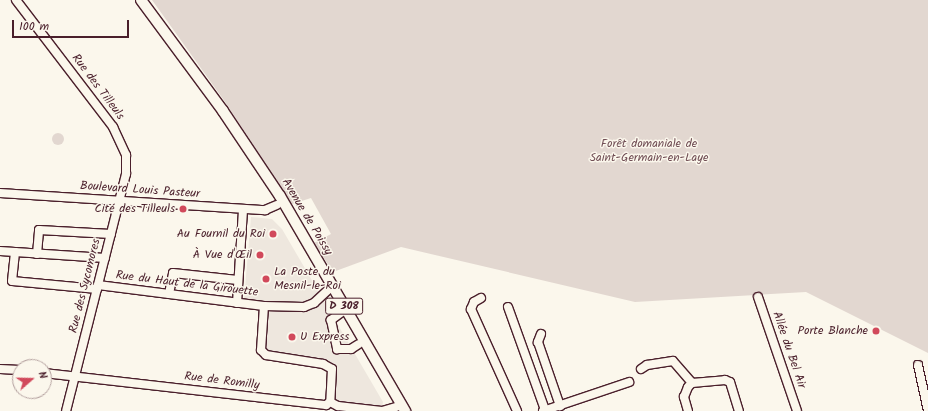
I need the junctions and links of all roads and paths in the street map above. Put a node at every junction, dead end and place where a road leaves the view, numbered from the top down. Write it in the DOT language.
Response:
graph roads {
  1 [pos="16,0"];
  2 [pos="141,0"];
  3 [pos="0,194"];
  4 [pos="118,201"];
  5 [pos="280,203"];
  6 [pos="243,209"];
  7 [pos="111,234"];
  8 [pos="0,251"];
  9 [pos="15,252"];
  10 [pos="37,254"];
  11 [pos="105,258"];
  12 [pos="238,280"];
  13 [pos="98,287"];
  14 [pos="329,288"];
  15 [pos="169,294"];
  16 [pos="758,297"];
  17 [pos="481,298"];
  18 [pos="237,303"];
  19 [pos="264,306"];
  20 [pos="508,307"];
  21 [pos="343,310"];
  22 [pos="541,334"];
  23 [pos="359,344"];
  24 [pos="918,365"];
  25 [pos="0,368"];
  26 [pos="12,369"];
  27 [pos="641,369"];
  28 [pos="52,374"];
  29 [pos="75,376"];
  30 [pos="629,382"];
  31 [pos="692,383"];
  32 [pos="330,402"];
  33 [pos="560,406"];
  34 [pos="400,408"];
  35 [pos="346,409"];
  36 [pos="66,411"];
  37 [pos="517,411"];
  38 [pos="544,411"];
  39 [pos="688,411"];
  40 [pos="739,411"];
  41 [pos="797,411"];
  42 [pos="928,411"];
  1 -- 4 [label="street, Rue des Tilleuls"];
  2 -- 5 [label="main road, Avenue de Poissy / D 308"];
  3 -- 4 [label="street, Boulevard Louis Pasteur"];
  4 -- 6 [label="street, Boulevard Louis Pasteur"];
  4 -- 7 [label="street, Rue des Sycomores"];
  5 -- 6 [label="street, Boulevard Louis Pasteur"];
  5 -- 14 [label="main road, Avenue de Poissy / D 308"];
  5 -- 14 [label="main road, Avenue de Poissy / D 308"];
  6 -- 12 [label="street"];
  7 -- 10 [label="street"];
  7 -- 11 [label="street, Rue des Sycomores"];
  8 -- 9 [label="street"];
  9 -- 10 [label="street"];
  9 -- 13 [label="street, Rue du Haut de la Girouette"];
  10 -- 11 [label="street"];
  11 -- 13 [label="street, Rue des Sycomores"];
  12 -- 15 [label="street"];
  12 -- 18 [label="street"];
  13 -- 15 [label="street, Rue du Haut de la Girouette"];
  13 -- 29 [label="street, Rue des Sycomores"];
  14 -- 19 [label="street"];
  14 -- 21 [label="main road, Avenue de Poissy / D 308"];
  15 -- 18 [label="street, Rue du Haut de la Girouette"];
  16 -- 41 [label="street, Allée du Bel Air"];
  17 -- 37 [label="street"];
  18 -- 19 [label="street, Rue du Haut de la Girouette"];
  19 -- 32 [label="street, Rue du Haut de la Girouette"];
  20 -- 38 [label="street"];
  21 -- 23 [label="main road, Avenue de Poissy / D 308"];
  21 -- 23 [label="street"];
  21 -- 34 [label="main road, Avenue de Poissy / D 308"];
  22 -- 33 [label="street"];
  23 -- 34 [label="main road, Avenue de Poissy / D 308"];
  24 -- 42 [label="street"];
  25 -- 26 [label="street"];
  27 -- 31 [label="street"];
  28 -- 29 [label="street, Rue de Romilly"];
  29 -- 32 [label="street, Rue de Romilly"];
  29 -- 36 [label="street, Rue des Sycomores"];
  30 -- 33 [label="street"];
  31 -- 39 [label="street"];
  31 -- 40 [label="street"];
  32 -- 35 [label="street, Rue de Romilly"];
  33 -- 38 [label="street"];
  34 -- 35 [label="street, Rue de Romilly"];
}
